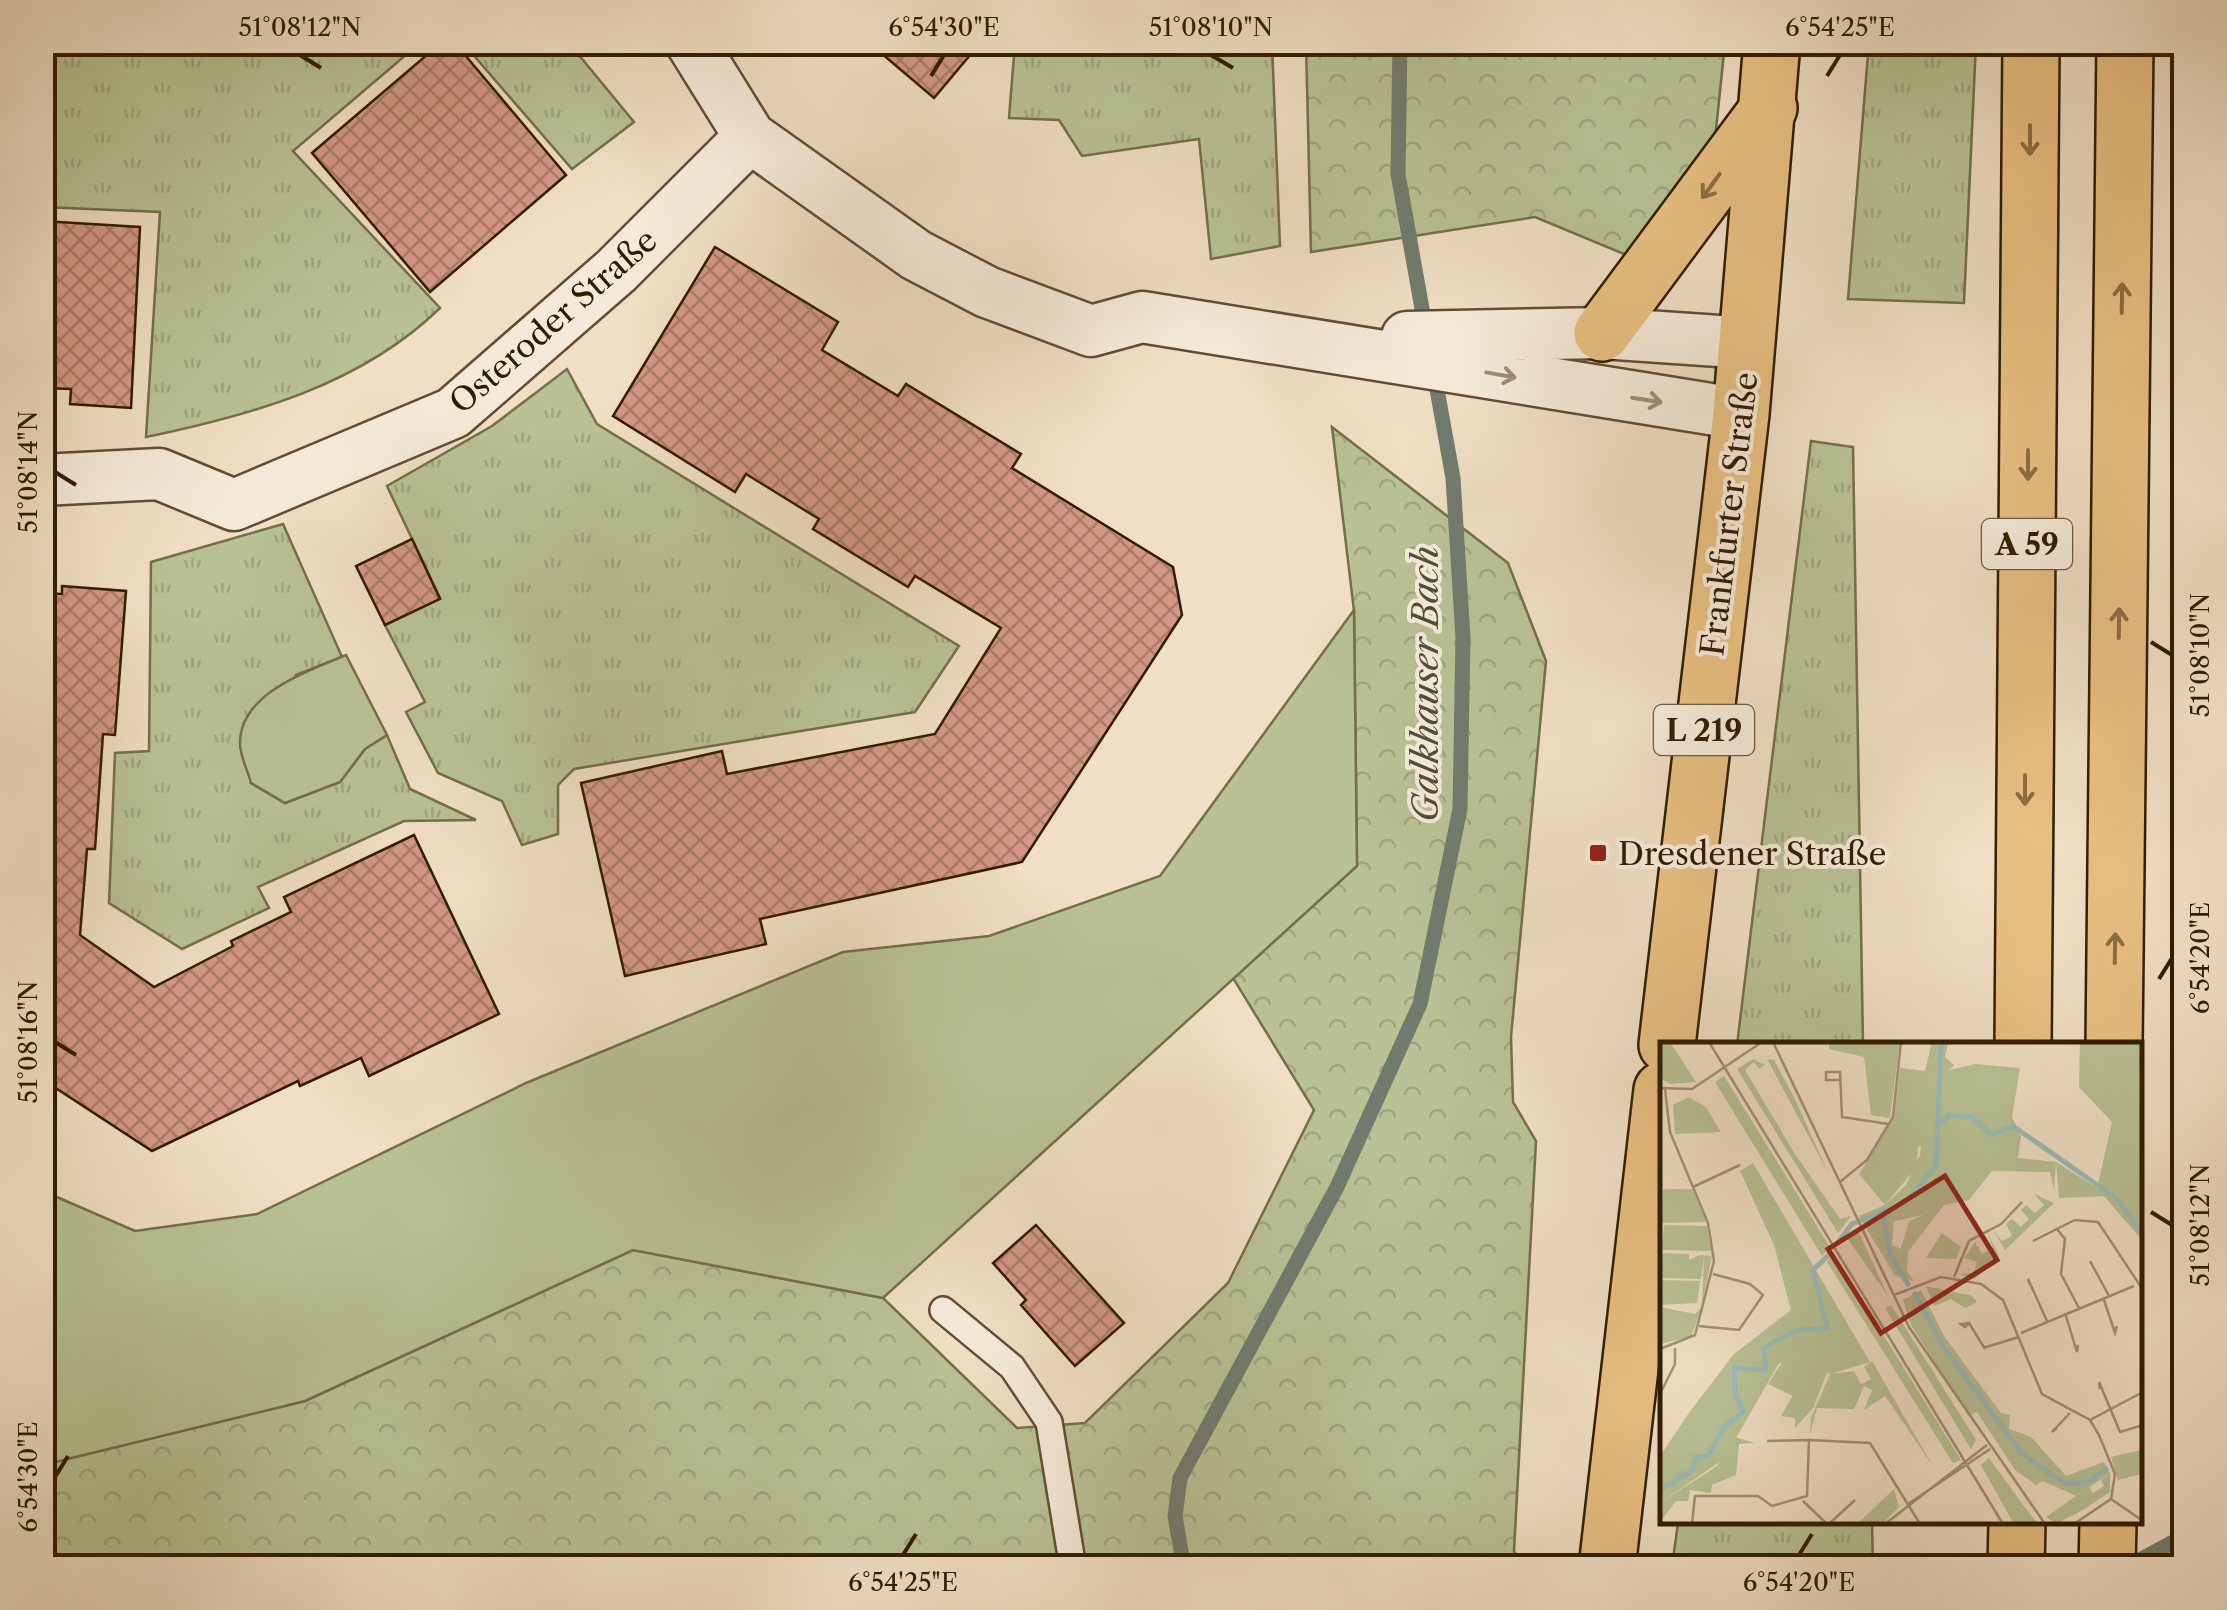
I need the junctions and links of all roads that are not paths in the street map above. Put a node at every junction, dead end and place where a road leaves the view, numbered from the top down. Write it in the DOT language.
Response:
graph roads {
  1 [pos="691,42"];
  2 [pos="1772,42"];
  3 [pos="2031,42"];
  4 [pos="2125,42"];
  5 [pos="1769,108"];
  6 [pos="750,136"];
  7 [pos="1577,333"];
  8 [pos="1302,340"];
  9 [pos="1748,343"];
  10 [pos="1741,414"];
  11 [pos="42,480"];
  12 [pos="1667,1042"];
  13 [pos="2023,1042"];
  14 [pos="2114,1042"];
  15 [pos="1660,1107"];
  16 [pos="943,1310"];
  17 [pos="2017,1525"];
  18 [pos="2108,1525"];
  19 [pos="1609,1551"];
  20 [pos="1072,1561"];
  21 [pos="2016,1568"];
  22 [pos="2107,1568"];
  1 -- 6 [label="street"];
  2 -- 5 [label="main road, Frankfurter Straße / L 219"];
  3 -- 13 [label="main road, A 59, one-way"];
  14 -- 4 [label="main road, A 59, one-way"];
  5 -- 7 [label="main road, one-way"];
  5 -- 9 [label="main road, Frankfurter Straße / L 219"];
  6 -- 8 [label="street"];
  6 -- 11 [label="street, Osteroder Straße"];
  7 -- 8 [label="street"];
  7 -- 9 [label="street"];
  8 -- 10 [label="street, one-way"];
  9 -- 10 [label="main road, Frankfurter Straße / L 219"];
  10 -- 12 [label="main road, Frankfurter Straße / L 219"];
  15 -- 19 [label="main road"];
  16 -- 20 [label="lane"];
  17 -- 21 [label="main road"];
  18 -- 22 [label="main road"];
}
